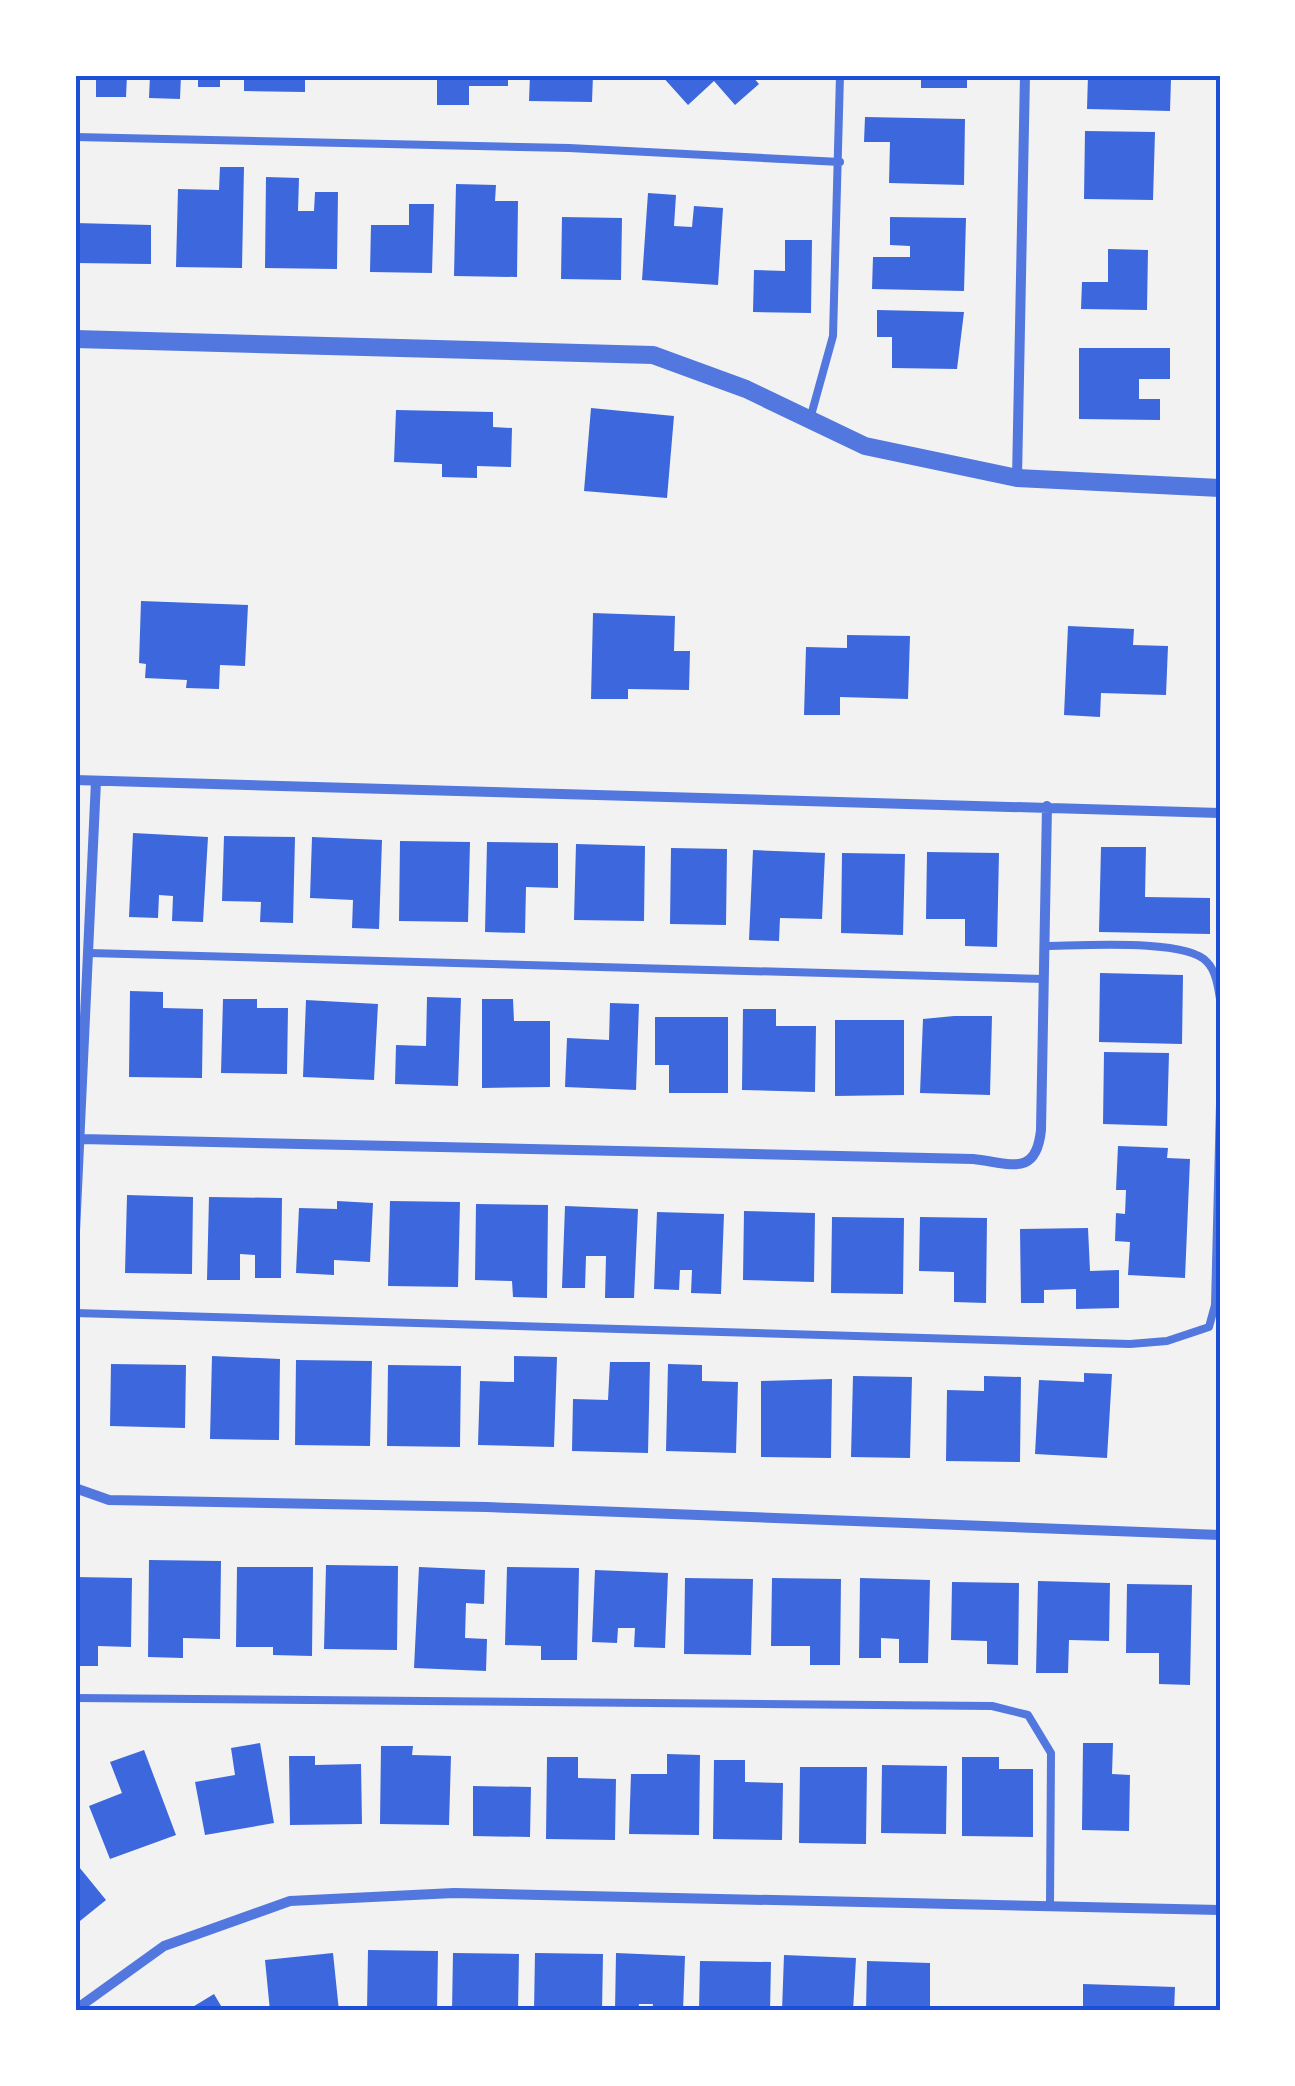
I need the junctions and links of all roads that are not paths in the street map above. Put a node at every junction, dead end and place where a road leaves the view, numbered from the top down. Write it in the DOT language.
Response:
graph roads {
  1 [pos="840,75"];
  2 [pos="1025,75"];
  3 [pos="75,137"];
  4 [pos="840,162"];
  5 [pos="75,339"];
  6 [pos="810,419"];
  7 [pos="1017,478"];
  8 [pos="1220,488"];
  9 [pos="75,780"];
  10 [pos="96,781"];
  11 [pos="1047,806"];
  12 [pos="1220,812"];
  13 [pos="1044,946"];
  14 [pos="89,953"];
  15 [pos="1044,979"];
  16 [pos="1220,999"];
  17 [pos="1220,1104"];
  18 [pos="81,1139"];
  19 [pos="75,1232"];
  20 [pos="75,1313"];
  21 [pos="75,1488"];
  22 [pos="1220,1535"];
  23 [pos="75,1698"];
  24 [pos="1050,1906"];
  25 [pos="1220,1910"];
  26 [pos="75,2010"];
  1 -- 4 [label="lane"];
  2 -- 7 [label="street"];
  3 -- 4 [label="lane"];
  4 -- 6 [label="lane"];
  5 -- 6 [label="street"];
  6 -- 7 [label="street"];
  7 -- 8 [label="street"];
  9 -- 10 [label="street"];
  10 -- 11 [label="street"];
  10 -- 14 [label="street"];
  11 -- 12 [label="street"];
  11 -- 13 [label="street"];
  13 -- 15 [label="street"];
  13 -- 16 [label="lane"];
  14 -- 15 [label="lane"];
  14 -- 18 [label="street"];
  15 -- 18 [label="street"];
  17 -- 20 [label="lane"];
  18 -- 19 [label="street"];
  21 -- 22 [label="street"];
  23 -- 24 [label="lane"];
  24 -- 25 [label="street"];
  24 -- 26 [label="street"];
}
